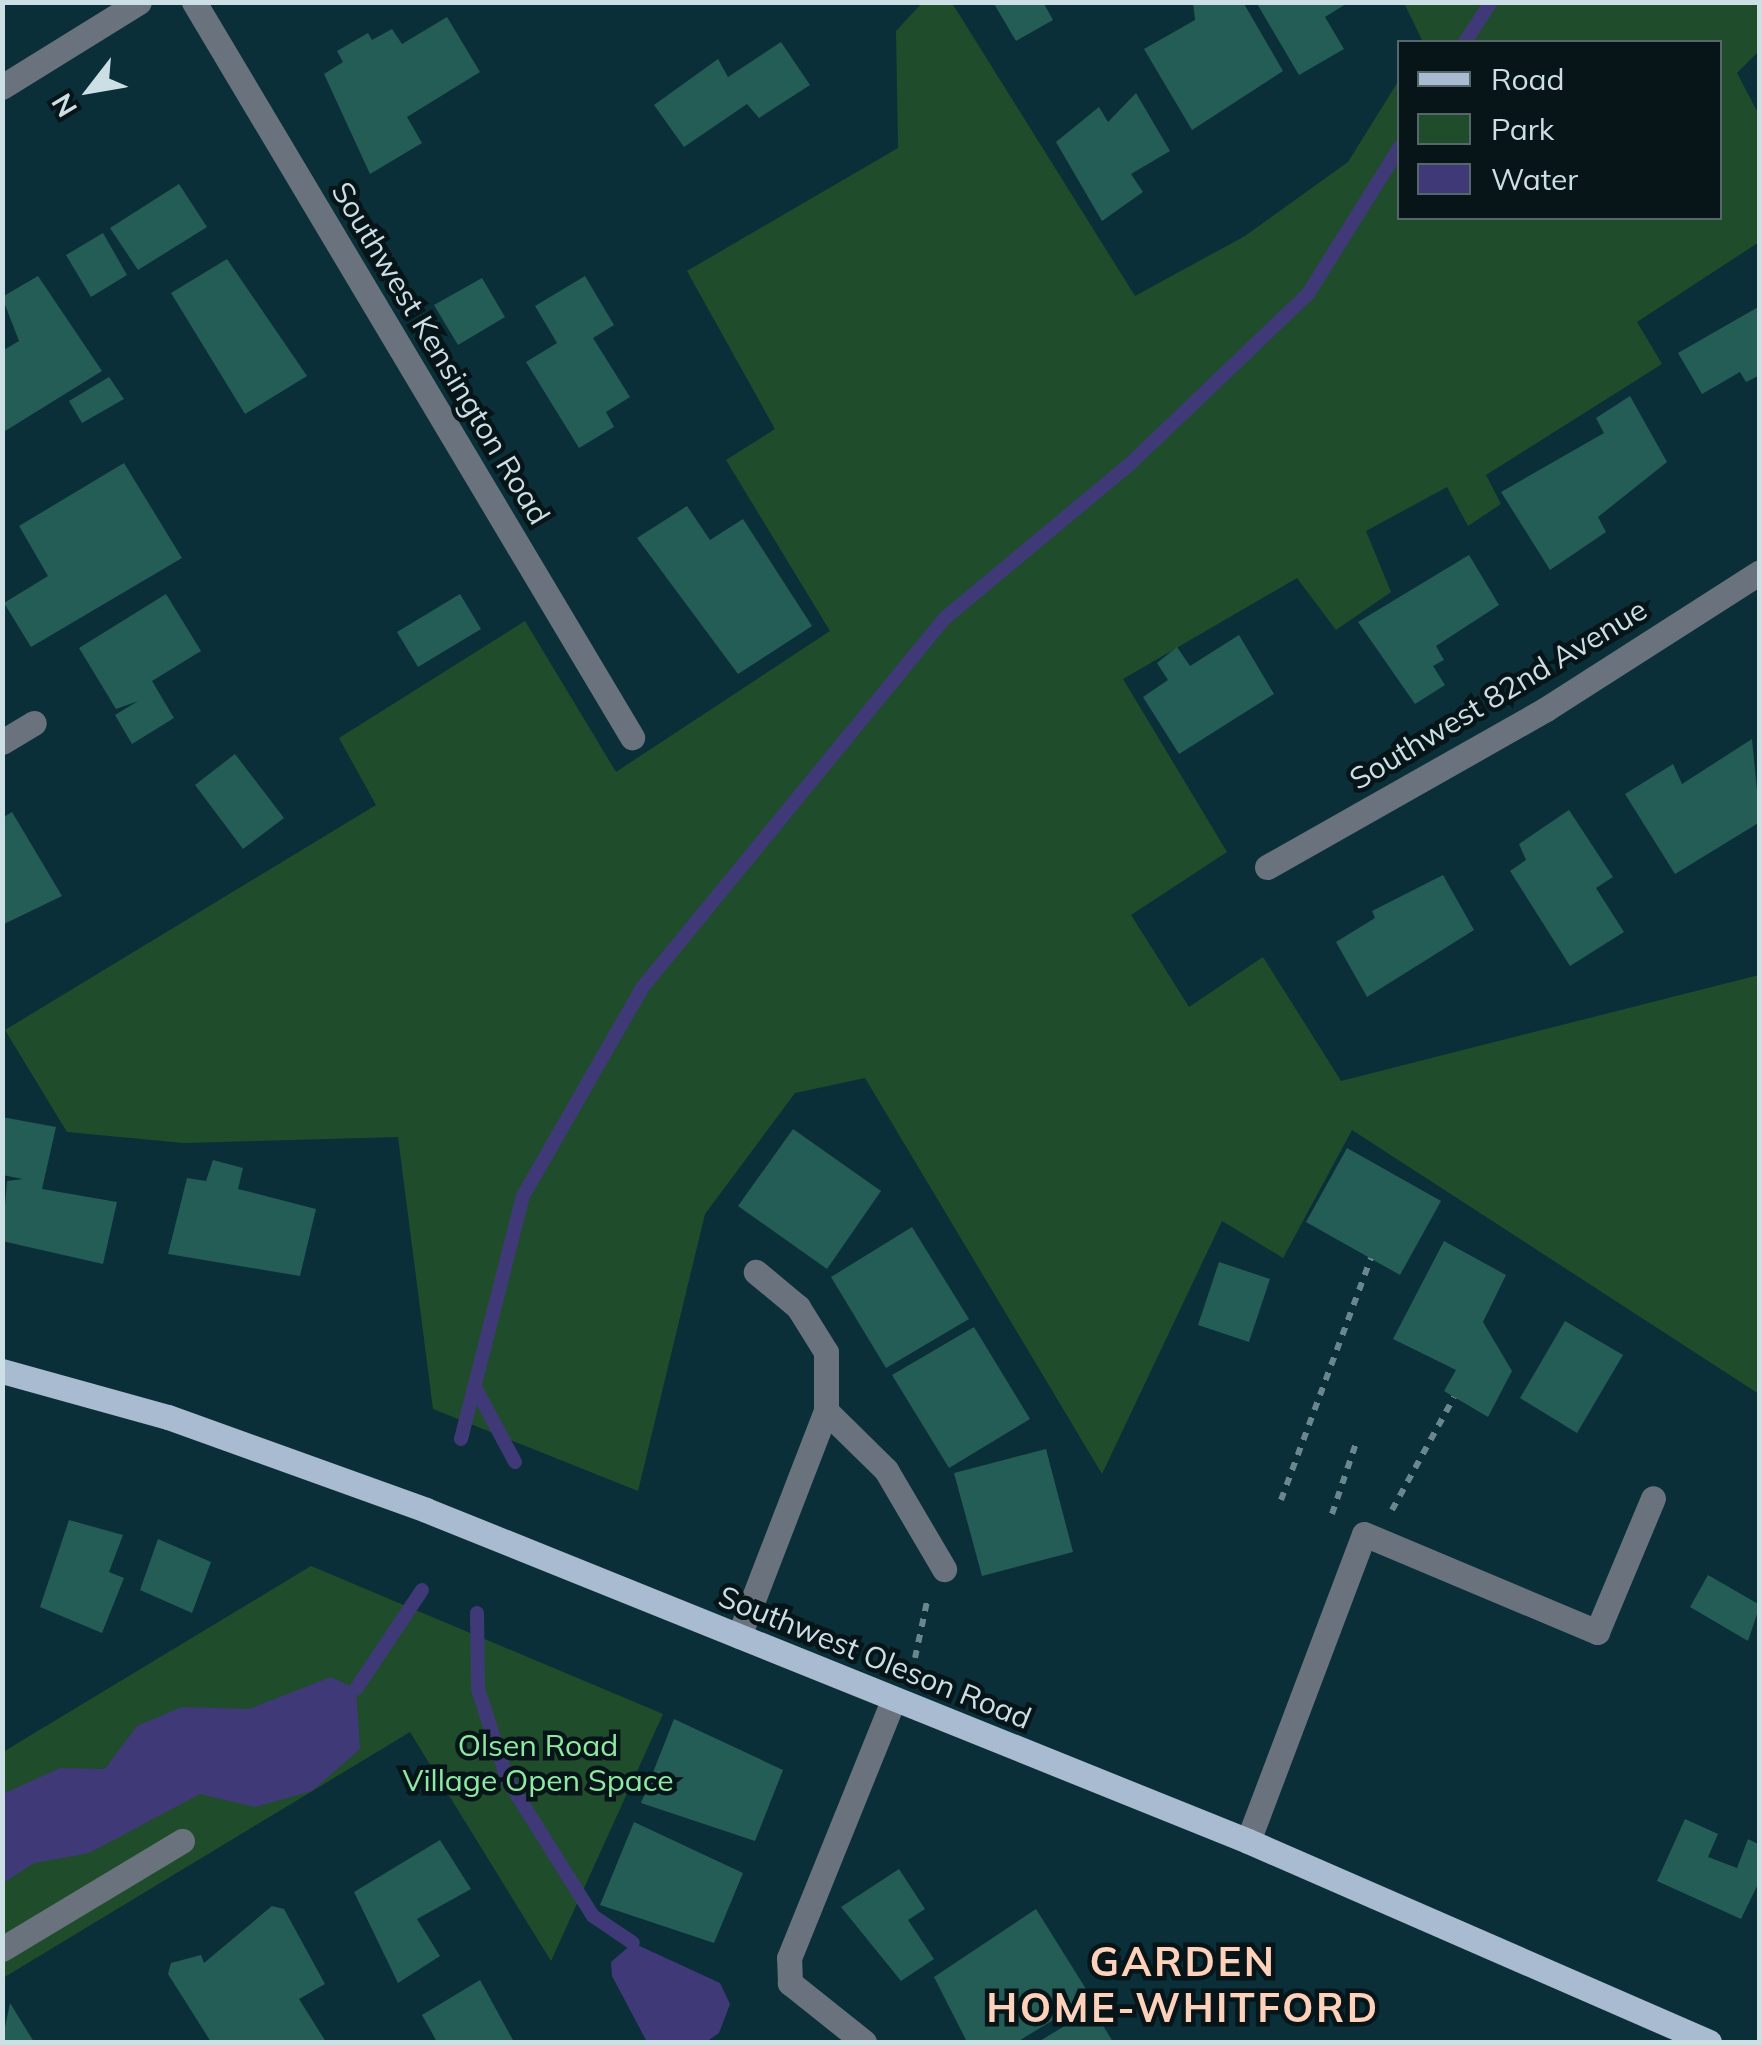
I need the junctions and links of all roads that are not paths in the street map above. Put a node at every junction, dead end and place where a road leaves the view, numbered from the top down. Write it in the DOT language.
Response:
graph roads {
  1 [pos="139,2"];
  2 [pos="194,2"];
  3 [pos="2,87"];
  4 [pos="1760,572"];
  5 [pos="34,723"];
  6 [pos="632,737"];
  7 [pos="2,742"];
  8 [pos="1267,867"];
  9 [pos="756,1272"];
  10 [pos="2,1371"];
  11 [pos="826,1411"];
  12 [pos="1653,1498"];
  13 [pos="936,1576"];
  14 [pos="739,1636"];
  15 [pos="893,1700"];
  16 [pos="182,1841"];
  17 [pos="1248,1841"];
  18 [pos="2,1949"];
  19 [pos="864,2042"];
  20 [pos="1709,2042"];
  1 -- 3 [label="street"];
  2 -- 6 [label="street, Southwest Kensington Road"];
  4 -- 8 [label="street, Southwest 82nd Avenue"];
  5 -- 7 [label="street"];
  9 -- 11 [label="street"];
  10 -- 14 [label="main road, Southwest Oleson Road"];
  11 -- 13 [label="street"];
  11 -- 14 [label="street"];
  12 -- 17 [label="street"];
  14 -- 15 [label="main road, Southwest Oleson Road"];
  15 -- 17 [label="main road, Southwest Oleson Road"];
  15 -- 19 [label="street"];
  16 -- 18 [label="street"];
  17 -- 20 [label="main road, Southwest Oleson Road"];
}
